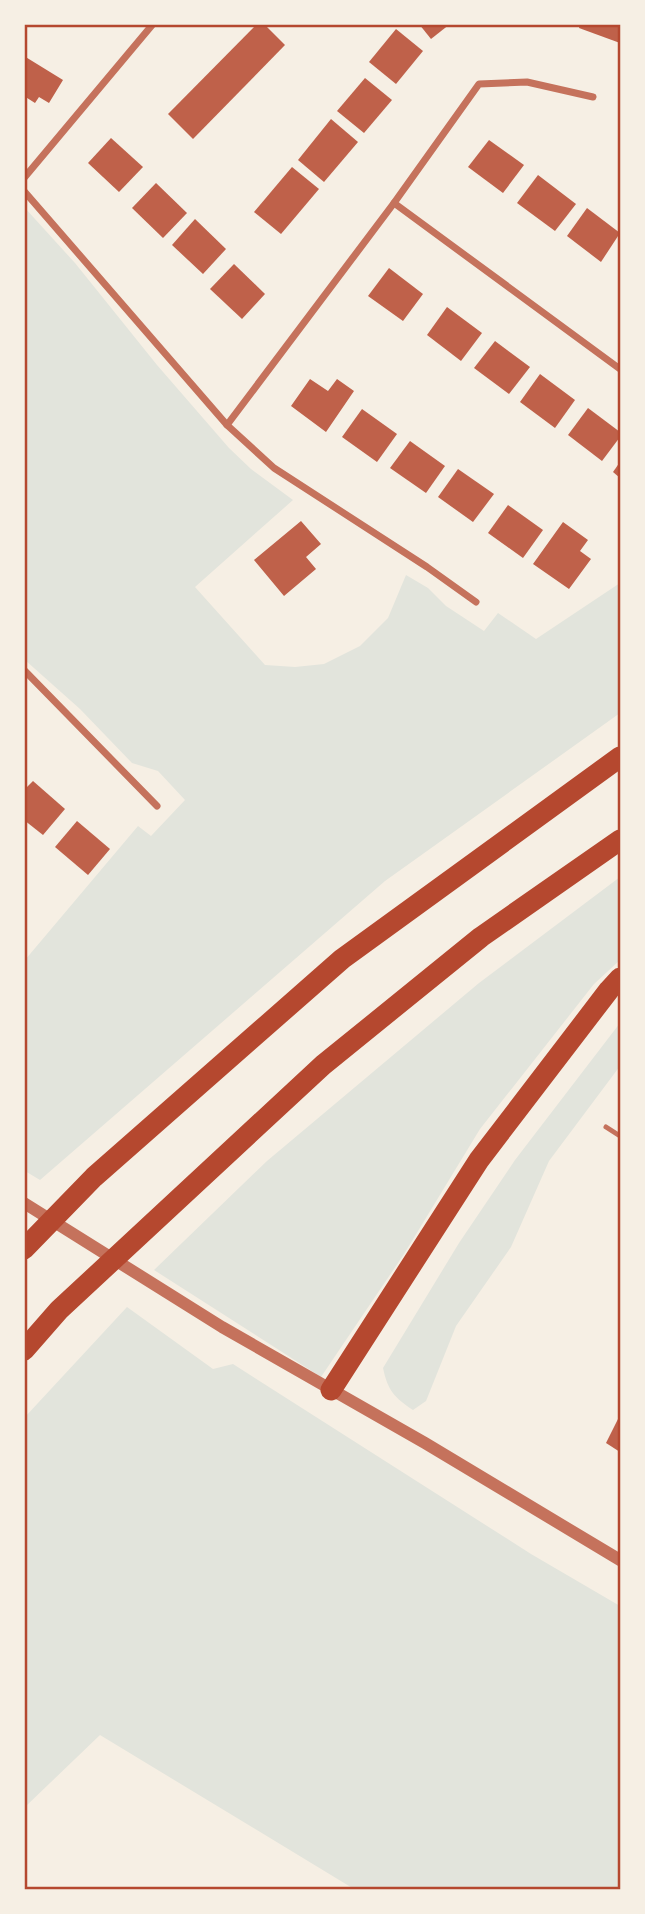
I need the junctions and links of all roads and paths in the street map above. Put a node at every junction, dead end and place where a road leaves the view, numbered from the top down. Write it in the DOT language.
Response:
graph roads {
  1 [pos="153,24"];
  2 [pos="593,97"];
  3 [pos="24,178"];
  4 [pos="24,191"];
  5 [pos="394,203"];
  6 [pos="621,369"];
  7 [pos="227,425"];
  8 [pos="476,602"];
  9 [pos="24,670"];
  10 [pos="621,757"];
  11 [pos="157,806"];
  12 [pos="621,840"];
  13 [pos="621,978"];
  14 [pos="606,1128"];
  15 [pos="621,1136"];
  16 [pos="24,1203"];
  17 [pos="24,1249"];
  18 [pos="24,1350"];
  19 [pos="331,1390"];
  20 [pos="621,1559"];
  1 -- 3 [label="street"];
  2 -- 5 [label="street"];
  4 -- 7 [label="street"];
  5 -- 6 [label="street"];
  5 -- 7 [label="street"];
  7 -- 8 [label="street"];
  9 -- 11 [label="street"];
  10 -- 17 [label="highway"];
  12 -- 18 [label="highway"];
  13 -- 19 [label="highway"];
  14 -- 15 [label="lane"];
  16 -- 19 [label="street"];
  19 -- 20 [label="street"];
}
